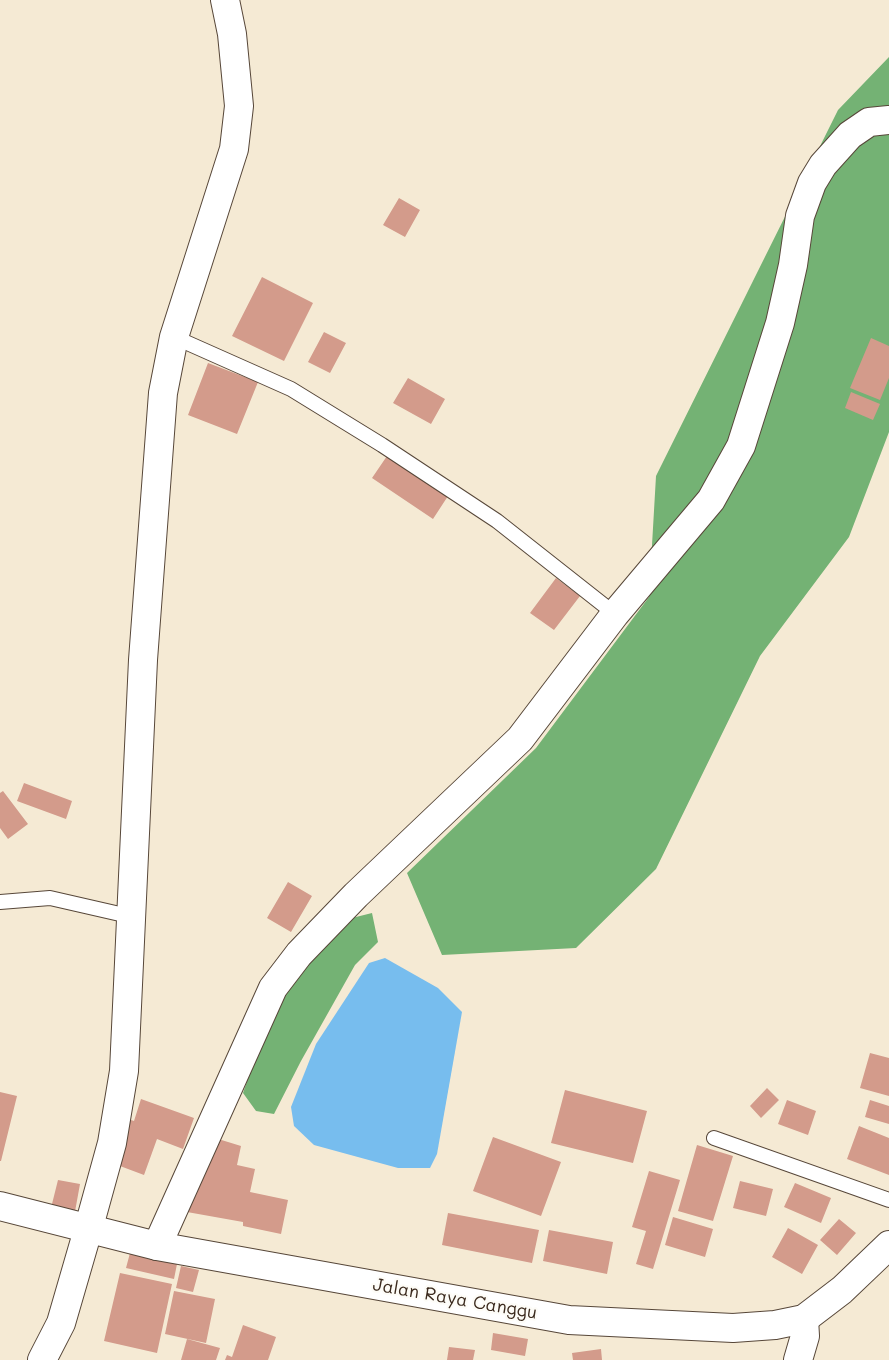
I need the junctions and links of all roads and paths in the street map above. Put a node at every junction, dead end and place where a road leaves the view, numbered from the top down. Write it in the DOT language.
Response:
graph roads {
  1 [pos="225,0"];
  2 [pos="889,120"];
  3 [pos="174,337"];
  4 [pos="615,614"];
  5 [pos="0,902"];
  6 [pos="133,917"];
  7 [pos="714,1138"];
  8 [pos="889,1200"];
  9 [pos="0,1206"];
  10 [pos="88,1230"];
  11 [pos="889,1245"];
  12 [pos="157,1246"];
  13 [pos="804,1319"];
  14 [pos="42,1360"];
  15 [pos="798,1360"];
  1 -- 3 [label="street"];
  2 -- 4 [label="street"];
  3 -- 4 [label="lane"];
  3 -- 6 [label="street"];
  4 -- 12 [label="street"];
  5 -- 6 [label="lane"];
  6 -- 10 [label="street"];
  7 -- 8 [label="lane"];
  9 -- 10 [label="street, Jalan Raya Canggu"];
  10 -- 12 [label="street, Jalan Raya Canggu"];
  10 -- 14 [label="street"];
  11 -- 13 [label="street, Jalan Raya Canggu"];
  12 -- 13 [label="street, Jalan Raya Canggu"];
  13 -- 15 [label="street"];
}
